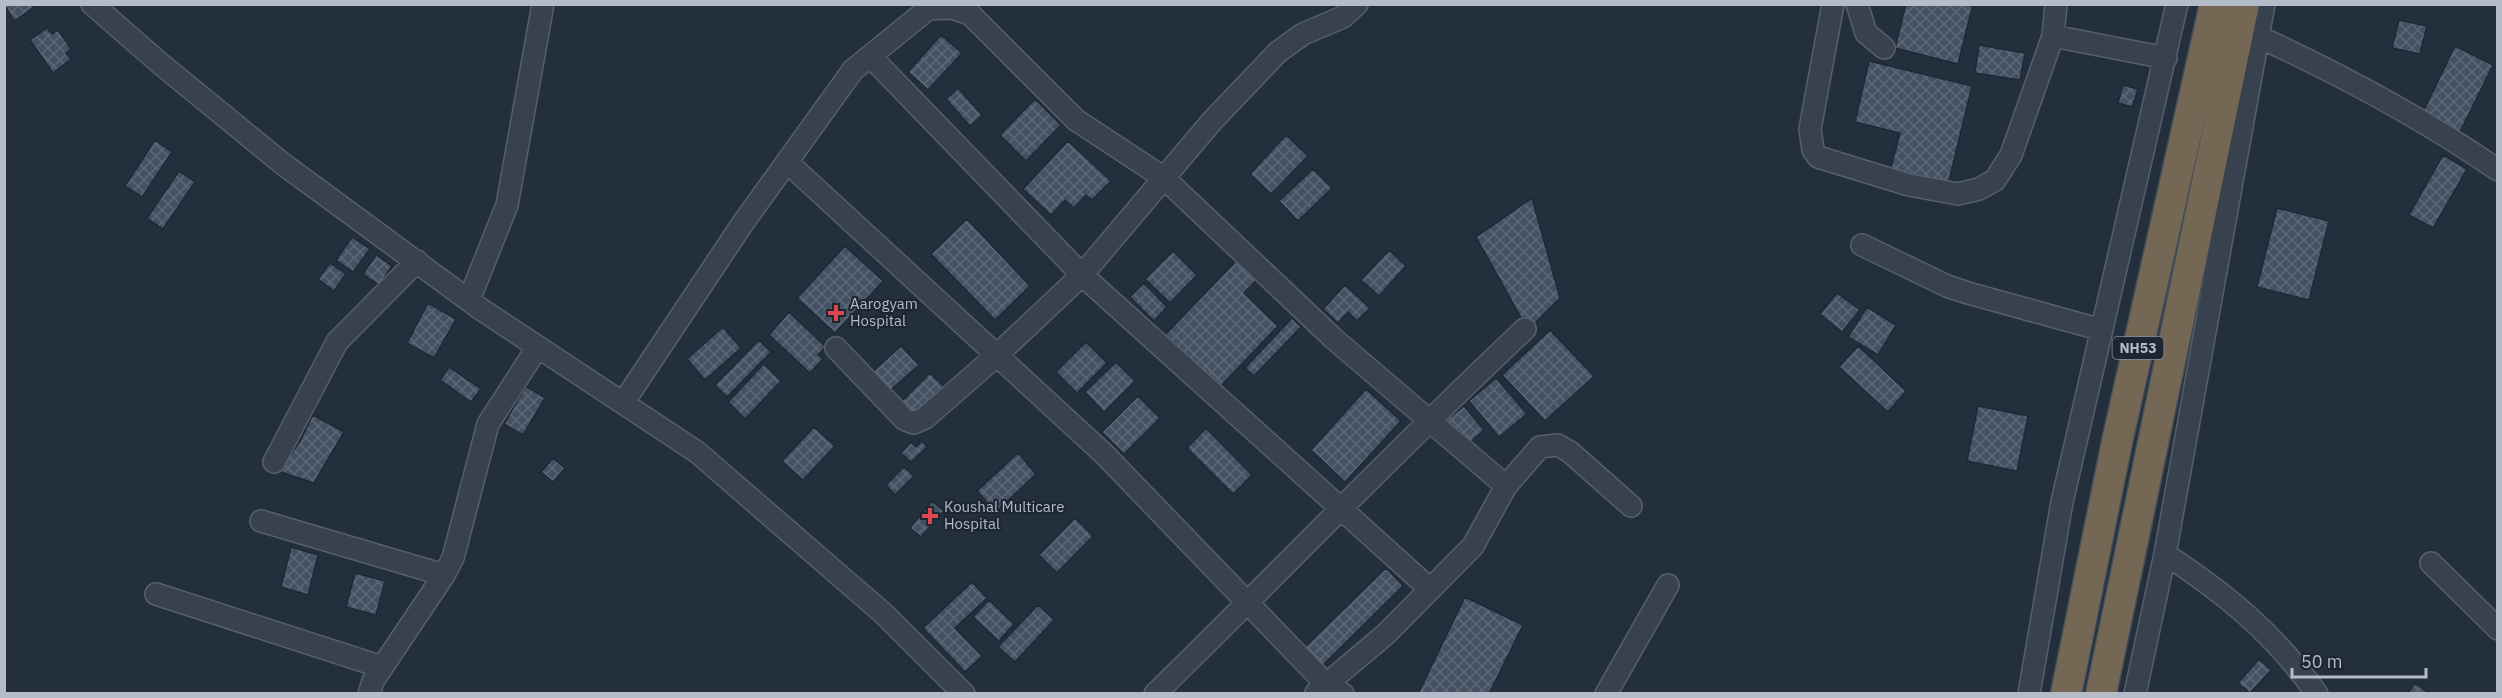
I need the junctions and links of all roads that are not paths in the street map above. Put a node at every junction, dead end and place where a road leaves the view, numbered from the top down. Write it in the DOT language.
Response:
graph roads {
  1 [pos="93,4"];
  2 [pos="543,4"];
  3 [pos="1357,4"];
  4 [pos="1833,4"];
  5 [pos="1857,4"];
  6 [pos="2056,4"];
  7 [pos="2177,4"];
  8 [pos="2215,4"];
  9 [pos="2244,4"];
  10 [pos="2264,4"];
  11 [pos="2053,36"];
  12 [pos="2257,36"];
  13 [pos="1884,48"];
  14 [pos="871,57"];
  15 [pos="2166,58"];
  16 [pos="787,162"];
  17 [pos="2498,170"];
  18 [pos="1164,178"];
  19 [pos="1862,245"];
  20 [pos="417,261"];
  21 [pos="1082,275"];
  22 [pos="469,300"];
  23 [pos="1525,329"];
  24 [pos="2102,330"];
  25 [pos="537,348"];
  26 [pos="836,348"];
  27 [pos="996,356"];
  28 [pos="623,403"];
  29 [pos="1428,420"];
  30 [pos="274,462"];
  31 [pos="1506,486"];
  32 [pos="1631,506"];
  33 [pos="1341,508"];
  34 [pos="261,520"];
  35 [pos="2165,554"];
  36 [pos="2431,563"];
  37 [pos="444,575"];
  38 [pos="1668,585"];
  39 [pos="1430,589"];
  40 [pos="156,594"];
  41 [pos="1248,604"];
  42 [pos="2498,629"];
  43 [pos="382,667"];
  44 [pos="1320,688"];
  45 [pos="369,693"];
  46 [pos="964,693"];
  47 [pos="1155,693"];
  48 [pos="1343,693"];
  49 [pos="1605,693"];
  50 [pos="2029,693"];
  51 [pos="2066,693"];
  52 [pos="2101,693"];
  53 [pos="2135,693"];
  54 [pos="2317,693"];
  1 -- 20 [label="street"];
  2 -- 22 [label="street"];
  3 -- 18 [label="street"];
  4 -- 11 [label="street"];
  5 -- 13 [label="street"];
  6 -- 11 [label="street"];
  7 -- 15 [label="street"];
  8 -- 51 [label="highway, NH53"];
  9 -- 52 [label="highway, NH53"];
  10 -- 12 [label="street"];
  11 -- 15 [label="street"];
  12 -- 17 [label="street"];
  12 -- 35 [label="street"];
  14 -- 16 [label="street"];
  14 -- 18 [label="street"];
  14 -- 21 [label="street"];
  15 -- 24 [label="street"];
  16 -- 27 [label="street"];
  16 -- 28 [label="street"];
  18 -- 21 [label="street"];
  18 -- 29 [label="street"];
  19 -- 24 [label="street"];
  20 -- 22 [label="street"];
  20 -- 30 [label="street"];
  21 -- 27 [label="street"];
  21 -- 33 [label="street"];
  22 -- 25 [label="street"];
  23 -- 29 [label="street"];
  24 -- 50 [label="street"];
  25 -- 28 [label="street"];
  25 -- 37 [label="street"];
  26 -- 27 [label="street"];
  27 -- 41 [label="street"];
  28 -- 46 [label="street"];
  29 -- 31 [label="street"];
  29 -- 33 [label="street"];
  31 -- 32 [label="street"];
  31 -- 39 [label="street"];
  33 -- 39 [label="street"];
  33 -- 41 [label="street"];
  34 -- 37 [label="street"];
  35 -- 53 [label="street"];
  35 -- 54 [label="street"];
  36 -- 42 [label="street"];
  37 -- 43 [label="street"];
  38 -- 49 [label="street"];
  39 -- 44 [label="street"];
  40 -- 43 [label="street"];
  41 -- 44 [label="street"];
  41 -- 47 [label="street"];
  43 -- 45 [label="street"];
  44 -- 48 [label="street"];
}
